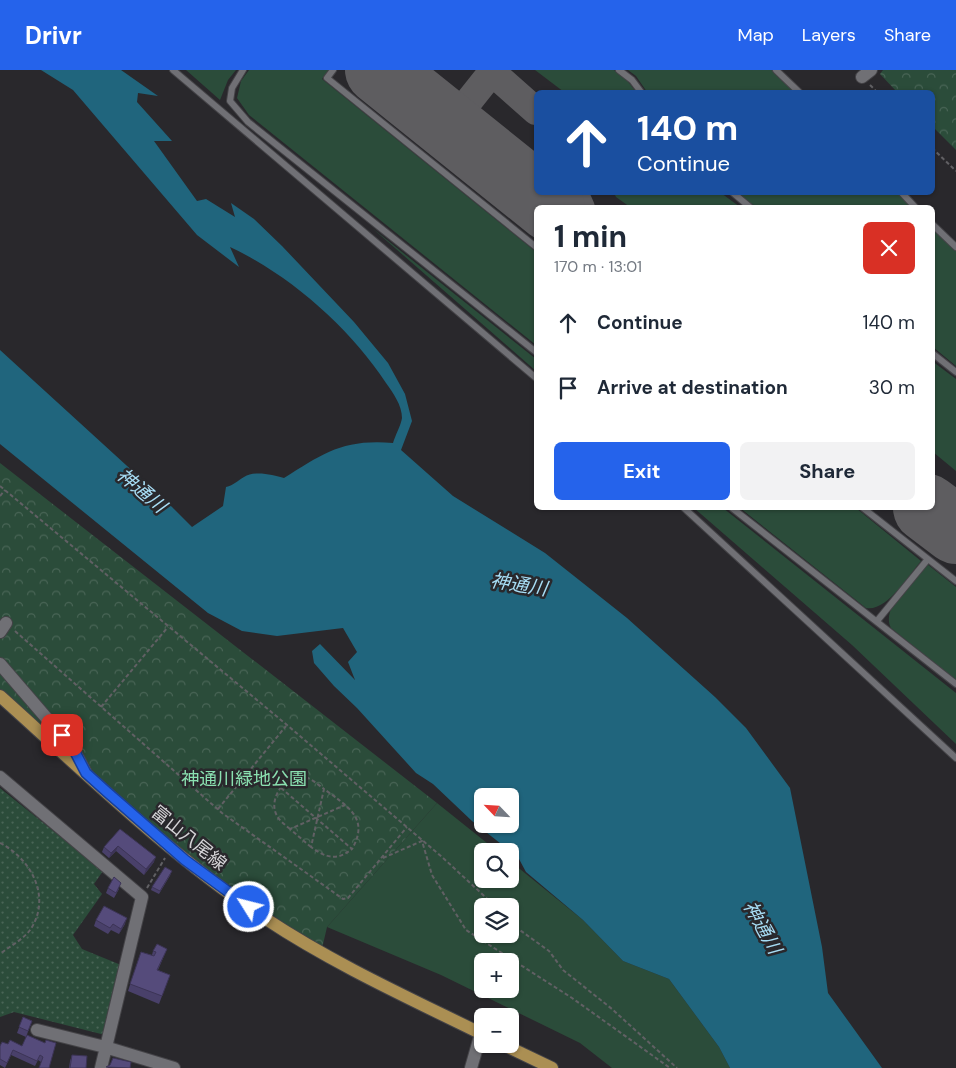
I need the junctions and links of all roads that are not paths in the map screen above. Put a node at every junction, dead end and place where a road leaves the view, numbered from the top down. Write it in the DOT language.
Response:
graph roads {
  1 [pos="173,70"];
  2 [pos="243,70"];
  3 [pos="333,70"];
  4 [pos="619,70"];
  5 [pos="776,70"];
  6 [pos="640,90"];
  7 [pos="797,90"];
  8 [pos="736,195"];
  9 [pos="904,195"];
  10 [pos="747,205"];
  11 [pos="913,205"];
  12 [pos="935,227"];
  13 [pos="534,245"];
  14 [pos="956,247"];
  15 [pos="534,350"];
  16 [pos="935,355"];
  17 [pos="956,372"];
  18 [pos="534,376"];
  19 [pos="686,510"];
  20 [pos="735,510"];
  21 [pos="866,510"];
  22 [pos="928,559"];
  23 [pos="956,581"];
  24 [pos="877,621"];
  25 [pos="0,664"];
  26 [pos="956,684"];
  27 [pos="0,696"];
  28 [pos="956,758"];
  29 [pos="86,773"];
  30 [pos="0,777"];
  31 [pos="37,1030"];
  32 [pos="474,1030"];
  33 [pos="106,1047"];
  34 [pos="519,1052"];
  35 [pos="475,1053"];
  36 [pos="101,1068"];
  37 [pos="174,1068"];
  38 [pos="470,1068"];
  39 [pos="552,1068"];
  1 -- 18 [label="lane"];
  2 -- 15 [label="lane"];
  3 -- 13 [label="lane"];
  4 -- 6 [label="lane"];
  5 -- 7 [label="lane"];
  8 -- 10 [label="lane"];
  9 -- 11 [label="lane"];
  12 -- 14 [label="lane"];
  16 -- 17 [label="lane"];
  19 -- 28 [label="lane"];
  20 -- 24 [label="lane"];
  21 -- 22 [label="lane"];
  22 -- 23 [label="lane"];
  22 -- 24 [label="lane"];
  24 -- 26 [label="lane"];
  25 -- 29 [label="street"];
  27 -- 29 [label="main road, 富山八尾線"];
  29 -- 32 [label="main road, 富山八尾線"];
  30 -- 33 [label="street"];
  31 -- 33 [label="street"];
  33 -- 36 [label="street"];
  33 -- 37 [label="street"];
  34 -- 39 [label="main road"];
  35 -- 38 [label="street"];
}
